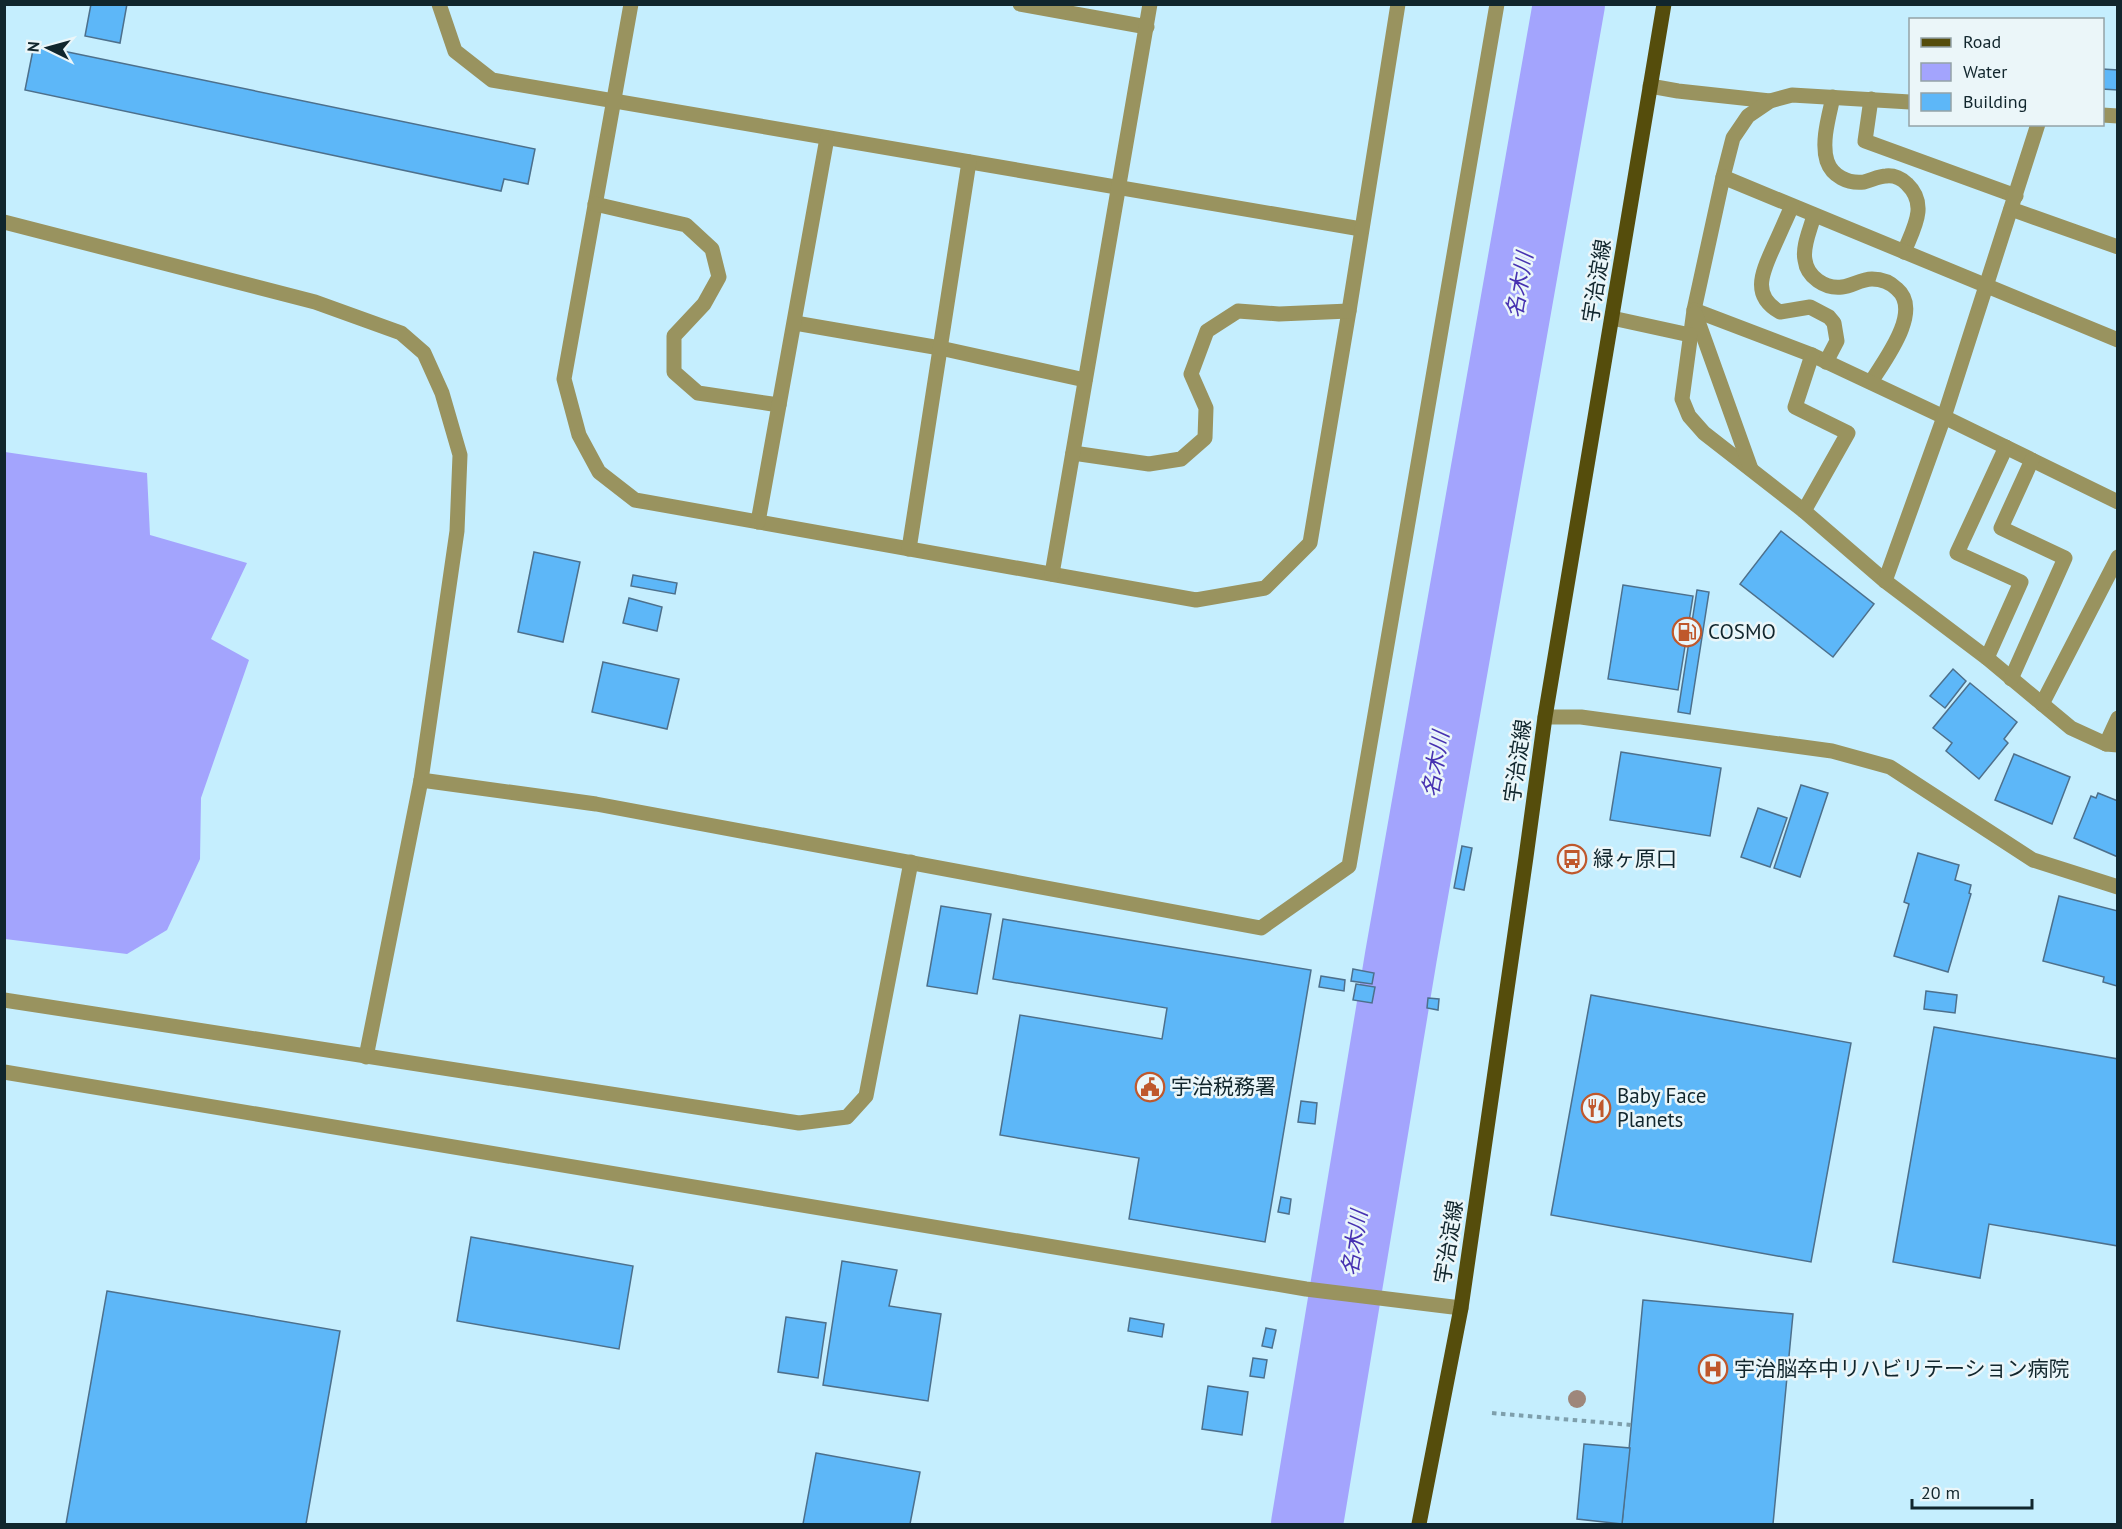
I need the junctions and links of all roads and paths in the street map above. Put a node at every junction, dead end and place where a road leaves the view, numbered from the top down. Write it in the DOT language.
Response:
graph roads {
  1 [pos="439,4"];
  2 [pos="631,4"];
  3 [pos="1020,4"];
  4 [pos="1150,4"];
  5 [pos="1398,4"];
  6 [pos="1497,4"];
  7 [pos="1664,4"];
  8 [pos="1147,27"];
  9 [pos="1650,86"];
  10 [pos="1833,97"];
  11 [pos="1871,99"];
  12 [pos="1770,101"];
  13 [pos="614,102"];
  14 [pos="1909,102"];
  15 [pos="2037,126"];
  16 [pos="827,138"];
  17 [pos="969,162"];
  18 [pos="1724,177"];
  19 [pos="1119,188"];
  20 [pos="2013,202"];
  21 [pos="595,204"];
  22 [pos="1792,206"];
  23 [pos="1814,215"];
  24 [pos="4,222"];
  25 [pos="1361,229"];
  26 [pos="2118,247"];
  27 [pos="1904,252"];
  28 [pos="1986,287"];
  29 [pos="1694,310"];
  30 [pos="1350,311"];
  31 [pos="1612,318"];
  32 [pos="795,323"];
  33 [pos="1690,335"];
  34 [pos="2118,340"];
  35 [pos="940,348"];
  36 [pos="1819,359"];
  37 [pos="1085,380"];
  38 [pos="1871,382"];
  39 [pos="779,405"];
  40 [pos="1944,417"];
  41 [pos="2006,447"];
  42 [pos="1073,453"];
  43 [pos="2032,460"];
  44 [pos="1751,470"];
  45 [pos="2118,502"];
  46 [pos="1804,511"];
  47 [pos="758,522"];
  48 [pos="909,549"];
  49 [pos="2118,557"];
  50 [pos="1052,574"];
  51 [pos="1885,581"];
  52 [pos="1986,658"];
  53 [pos="2011,679"];
  54 [pos="2042,704"];
  55 [pos="1545,717"];
  56 [pos="2118,718"];
  57 [pos="2112,744"];
  58 [pos="421,780"];
  59 [pos="911,862"];
  60 [pos="2118,887"];
  61 [pos="4,1000"];
  62 [pos="366,1057"];
  63 [pos="4,1072"];
  64 [pos="1461,1308"];
  65 [pos="1492,1413"];
  66 [pos="1632,1425"];
  67 [pos="1419,1524"];
  1 -- 13 [label="street"];
  2 -- 13 [label="street"];
  3 -- 8 [label="street"];
  4 -- 8 [label="street"];
  5 -- 25 [label="street"];
  6 -- 59 [label="street"];
  7 -- 9 [label="main road, 宇治淀線"];
  8 -- 19 [label="street"];
  9 -- 12 [label="street"];
  9 -- 31 [label="main road, 宇治淀線"];
  10 -- 11 [label="street"];
  10 -- 12 [label="street"];
  10 -- 27 [label="street"];
  11 -- 14 [label="street"];
  11 -- 20 [label="street"];
  12 -- 18 [label="street"];
  13 -- 16 [label="street"];
  13 -- 21 [label="street"];
  15 -- 20 [label="street"];
  16 -- 17 [label="street"];
  16 -- 32 [label="street"];
  17 -- 19 [label="street"];
  17 -- 35 [label="street"];
  18 -- 22 [label="street"];
  18 -- 29 [label="street"];
  19 -- 25 [label="street"];
  19 -- 37 [label="street"];
  20 -- 26 [label="street"];
  20 -- 28 [label="street"];
  21 -- 39 [label="street"];
  21 -- 47 [label="street"];
  22 -- 23 [label="street"];
  22 -- 36 [label="street"];
  23 -- 27 [label="street"];
  23 -- 38 [label="street"];
  24 -- 58 [label="street"];
  25 -- 30 [label="street"];
  27 -- 28 [label="street"];
  28 -- 34 [label="street"];
  28 -- 40 [label="street"];
  29 -- 33 [label="street"];
  29 -- 36 [label="street"];
  29 -- 44 [label="street"];
  30 -- 42 [label="street"];
  30 -- 50 [label="street"];
  31 -- 33 [label="street"];
  31 -- 55 [label="main road, 宇治淀線"];
  32 -- 35 [label="street"];
  32 -- 39 [label="street"];
  33 -- 44 [label="street"];
  35 -- 37 [label="street"];
  35 -- 48 [label="street"];
  36 -- 38 [label="street"];
  36 -- 46 [label="street"];
  37 -- 42 [label="street"];
  38 -- 40 [label="street"];
  39 -- 47 [label="street"];
  40 -- 41 [label="street"];
  40 -- 51 [label="street"];
  41 -- 43 [label="street"];
  41 -- 52 [label="street"];
  42 -- 50 [label="street"];
  43 -- 45 [label="street"];
  43 -- 53 [label="street"];
  44 -- 46 [label="street"];
  46 -- 51 [label="street"];
  47 -- 48 [label="street"];
  48 -- 50 [label="street"];
  49 -- 54 [label="street"];
  51 -- 52 [label="street"];
  52 -- 53 [label="street"];
  53 -- 54 [label="street"];
  54 -- 57 [label="street"];
  55 -- 60 [label="street"];
  55 -- 64 [label="main road, 宇治淀線"];
  56 -- 57 [label="street"];
  58 -- 59 [label="street"];
  58 -- 62 [label="street"];
  59 -- 62 [label="street"];
  61 -- 62 [label="street"];
  63 -- 64 [label="street"];
  64 -- 67 [label="main road, 宇治淀線"];
  65 -- 66 [label="path"];
}
